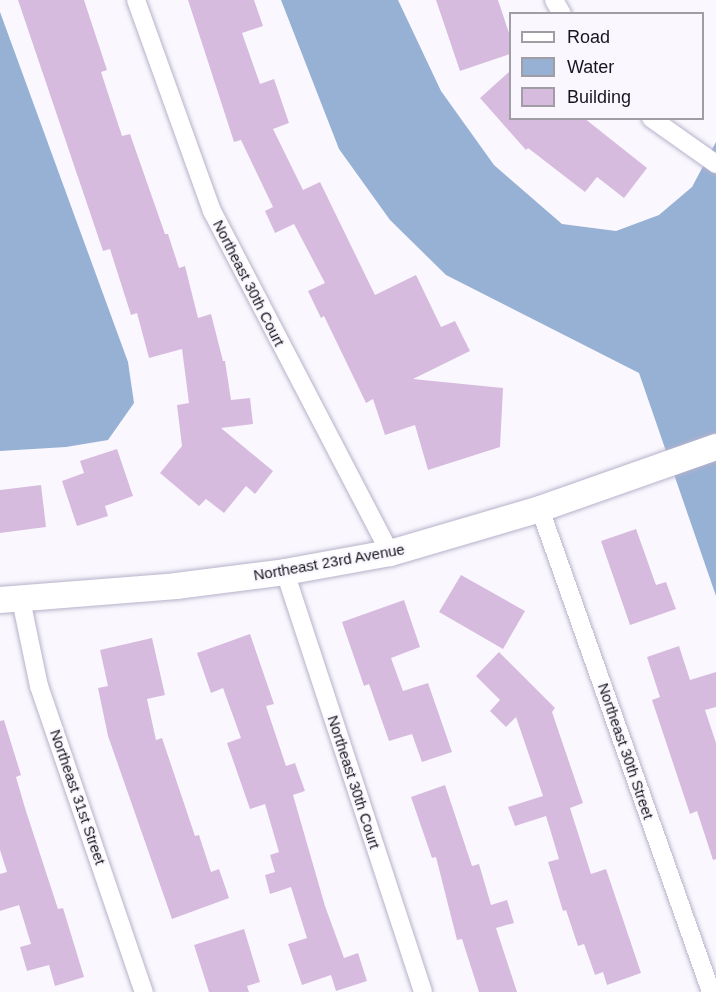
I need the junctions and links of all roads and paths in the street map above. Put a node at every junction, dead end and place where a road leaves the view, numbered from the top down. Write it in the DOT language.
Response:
graph roads {
  1 [pos="136,0"];
  2 [pos="653,120"];
  3 [pos="716,164"];
  4 [pos="716,447"];
  5 [pos="540,509"];
  6 [pos="390,553"];
  7 [pos="285,572"];
  8 [pos="11,600"];
  9 [pos="144,992"];
  10 [pos="423,992"];
  11 [pos="711,992"];
  1 -- 6 [label="street, Northeast 30th Court"];
  2 -- 3 [label="street"];
  4 -- 5 [label="street, Northeast 23rd Avenue"];
  5 -- 6 [label="street, Northeast 23rd Avenue"];
  5 -- 11 [label="street, Northeast 30th Street"];
  6 -- 7 [label="street, Northeast 23rd Avenue"];
  7 -- 8 [label="street, Northeast 23rd Avenue"];
  7 -- 10 [label="street, Northeast 30th Court"];
  8 -- 9 [label="street, Northeast 31st Street"];
}
